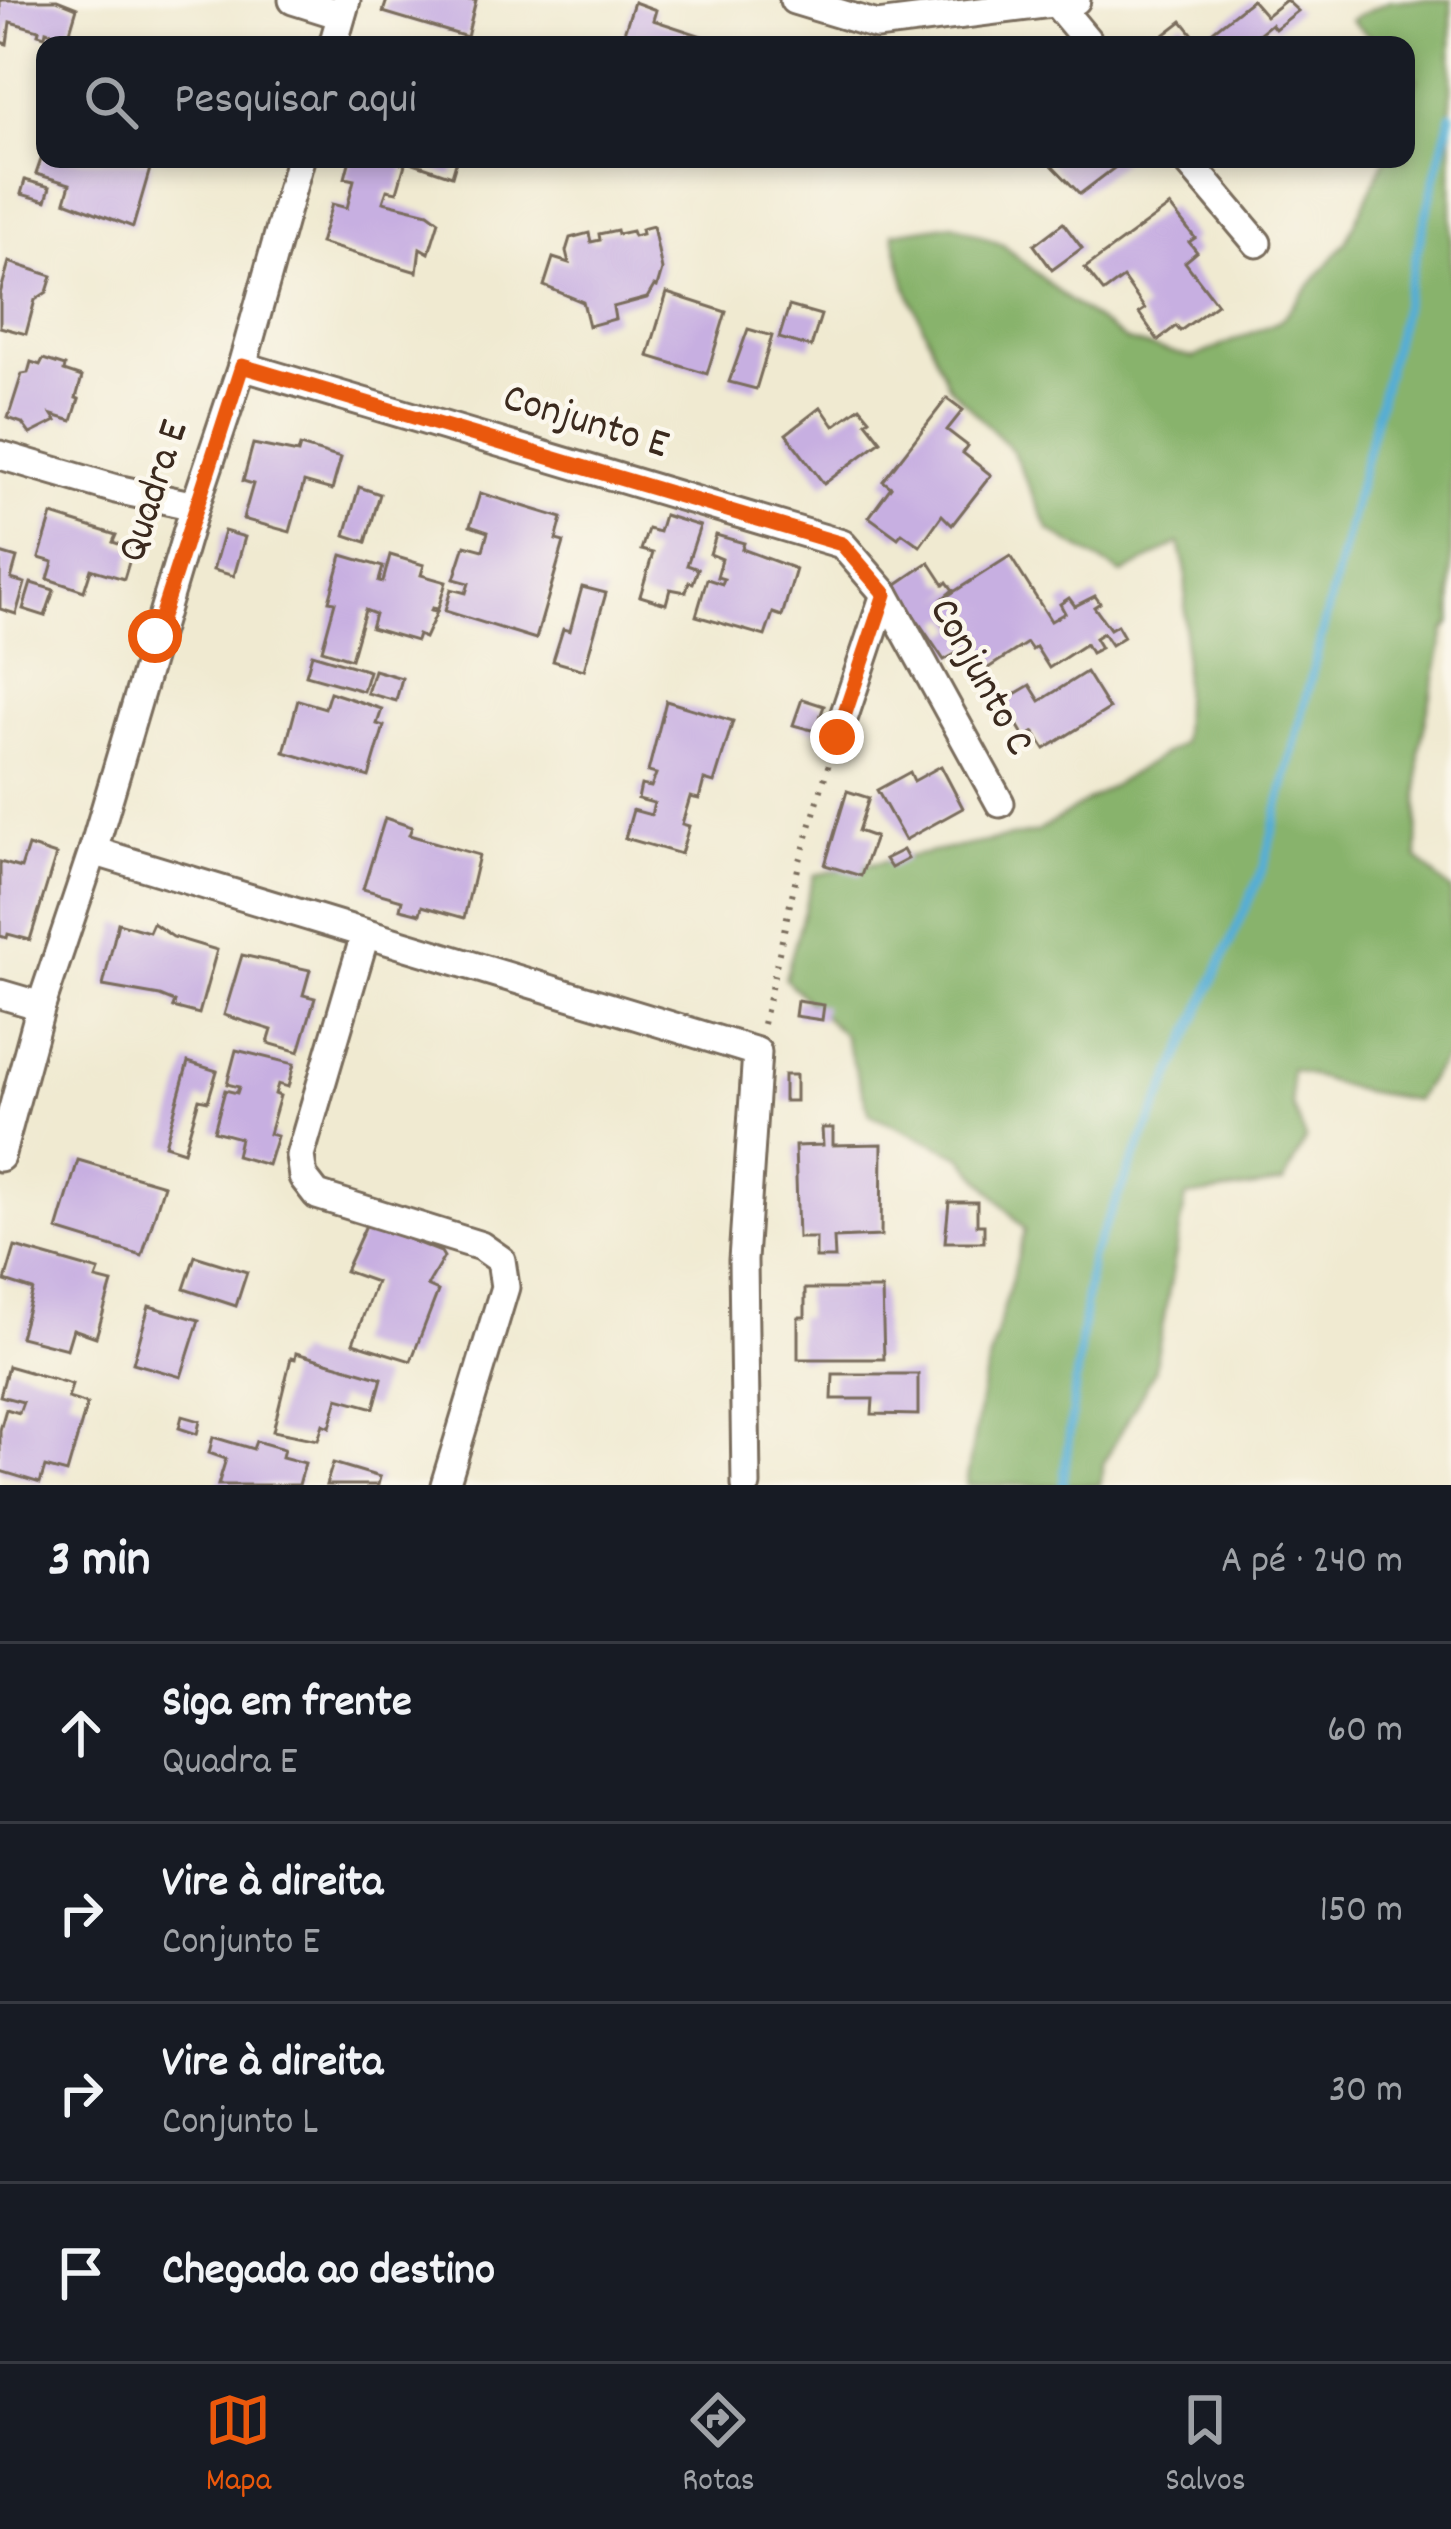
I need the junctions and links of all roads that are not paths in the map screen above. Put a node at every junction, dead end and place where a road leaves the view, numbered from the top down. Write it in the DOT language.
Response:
graph roads {
  1 [pos="293,0"];
  2 [pos="794,0"];
  3 [pos="1066,2"];
  4 [pos="344,8"];
  5 [pos="876,13"];
  6 [pos="1086,36"];
  7 [pos="297,168"];
  8 [pos="1194,168"];
  9 [pos="1257,243"];
  10 [pos="242,366"];
  11 [pos="0,455"];
  12 [pos="195,506"];
  13 [pos="885,594"];
  14 [pos="837,737"];
  15 [pos="1000,803"];
  16 [pos="93,851"];
  17 [pos="365,935"];
  18 [pos="0,994"];
  19 [pos="41,1006"];
  20 [pos="0,1156"];
  21 [pos="445,1485"];
  22 [pos="746,1485"];
  1 -- 4 [label="street"];
  2 -- 5 [label="street"];
  3 -- 5 [label="street"];
  3 -- 6 [label="street"];
  7 -- 10 [label="street, Quadra E"];
  8 -- 9 [label="street"];
  10 -- 12 [label="street, Quadra E"];
  10 -- 13 [label="street, Conjunto E"];
  11 -- 12 [label="street"];
  12 -- 16 [label="street, Quadra E"];
  13 -- 14 [label="street"];
  13 -- 15 [label="street, Conjunto C"];
  16 -- 17 [label="street"];
  16 -- 19 [label="street, Quadra E"];
  17 -- 21 [label="street"];
  17 -- 22 [label="street"];
  18 -- 19 [label="street"];
  19 -- 20 [label="street, Quadra E"];
}
